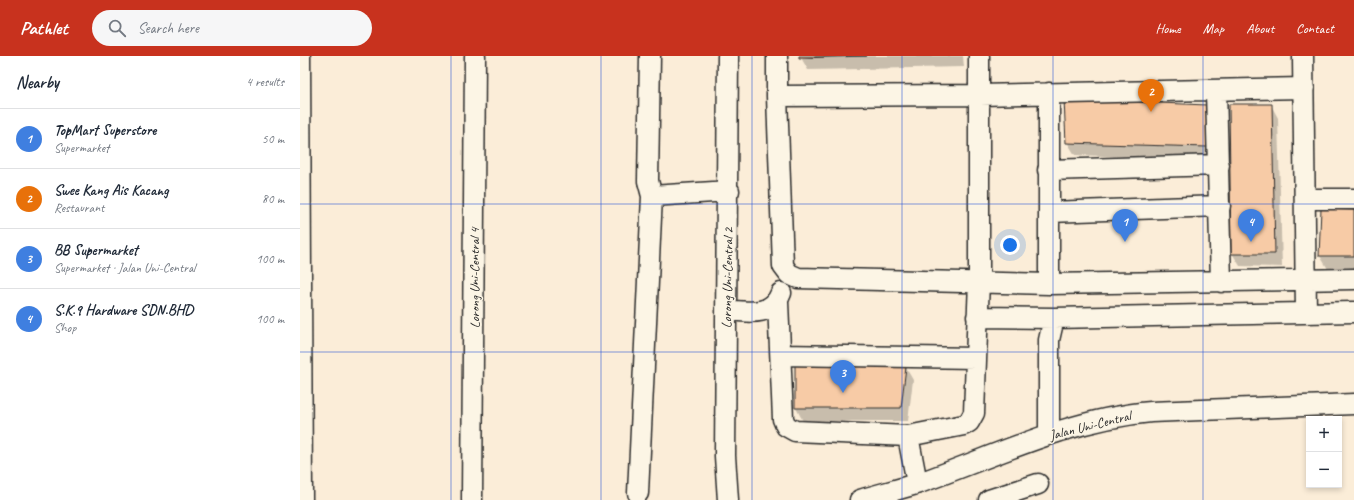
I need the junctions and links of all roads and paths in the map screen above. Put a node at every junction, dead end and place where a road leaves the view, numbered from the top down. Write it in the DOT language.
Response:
graph roads {
  1 [pos="300,56"];
  2 [pos="475,56"];
  3 [pos="650,56"];
  4 [pos="728,56"];
  5 [pos="777,56"];
  6 [pos="980,56"];
  7 [pos="1303,56"];
  8 [pos="1304,88"];
  9 [pos="1216,90"];
  10 [pos="1049,93"];
  11 [pos="980,95"];
  12 [pos="777,96"];
  13 [pos="300,98"];
  14 [pos="1219,165"];
  15 [pos="1048,170"];
  16 [pos="729,191"];
  17 [pos="652,196"];
  18 [pos="1305,199"];
  19 [pos="1354,199"];
  20 [pos="1220,206"];
  21 [pos="1048,212"];
  22 [pos="300,252"];
  23 [pos="789,274"];
  24 [pos="1354,279"];
  25 [pos="1306,280"];
  26 [pos="978,281"];
  27 [pos="1221,282"];
  28 [pos="1049,284"];
  29 [pos="778,302"];
  30 [pos="727,310"];
  31 [pos="1354,312"];
  32 [pos="1306,313"];
  33 [pos="977,317"];
  34 [pos="1054,318"];
  35 [pos="781,355"];
  36 [pos="976,358"];
  37 [pos="1354,404"];
  38 [pos="301,412"];
  39 [pos="1049,434"];
  40 [pos="908,436"];
  41 [pos="917,483"];
  42 [pos="1038,484"];
  43 [pos="638,493"];
  44 [pos="302,500"];
  45 [pos="472,500"];
  46 [pos="728,500"];
  47 [pos="860,500"];
  48 [pos="989,500"];
  1 -- 13 [label="street"];
  2 -- 45 [label="street, Lorong Uni-Central 4"];
  3 -- 17 [label="street"];
  4 -- 16 [label="street, Lorong Uni-Central 2"];
  5 -- 12 [label="street"];
  6 -- 11 [label="street"];
  7 -- 8 [label="street"];
  8 -- 9 [label="street"];
  8 -- 18 [label="street"];
  9 -- 10 [label="street"];
  9 -- 14 [label="street"];
  10 -- 11 [label="street"];
  10 -- 15 [label="street"];
  11 -- 12 [label="street"];
  11 -- 26 [label="street"];
  12 -- 23 [label="street"];
  13 -- 22 [label="street"];
  14 -- 15 [label="street"];
  14 -- 20 [label="street"];
  15 -- 21 [label="street"];
  16 -- 17 [label="street"];
  16 -- 30 [label="street, Lorong Uni-Central 2"];
  17 -- 43 [label="street"];
  18 -- 19 [label="street"];
  18 -- 25 [label="street"];
  20 -- 21 [label="street"];
  20 -- 27 [label="street"];
  21 -- 28 [label="street"];
  22 -- 38 [label="street"];
  23 -- 26 [label="street"];
  23 -- 29 [label="street"];
  24 -- 25 [label="street"];
  25 -- 27 [label="street"];
  25 -- 32 [label="street"];
  26 -- 28 [label="street"];
  26 -- 33 [label="street"];
  27 -- 28 [label="street"];
  29 -- 30 [label="street"];
  29 -- 35 [label="street"];
  30 -- 46 [label="street, Lorong Uni-Central 2"];
  31 -- 32 [label="street"];
  32 -- 34 [label="street"];
  33 -- 34 [label="street"];
  33 -- 36 [label="street"];
  34 -- 39 [label="street"];
  35 -- 36 [label="street"];
  35 -- 40 [label="street"];
  36 -- 40 [label="street"];
  37 -- 39 [label="street, Jalan Uni-Central"];
  38 -- 44 [label="street"];
  39 -- 41 [label="street, Jalan Uni-Central"];
  40 -- 41 [label="street"];
  41 -- 47 [label="street, Jalan Uni-Central"];
  42 -- 48 [label="street"];
}
